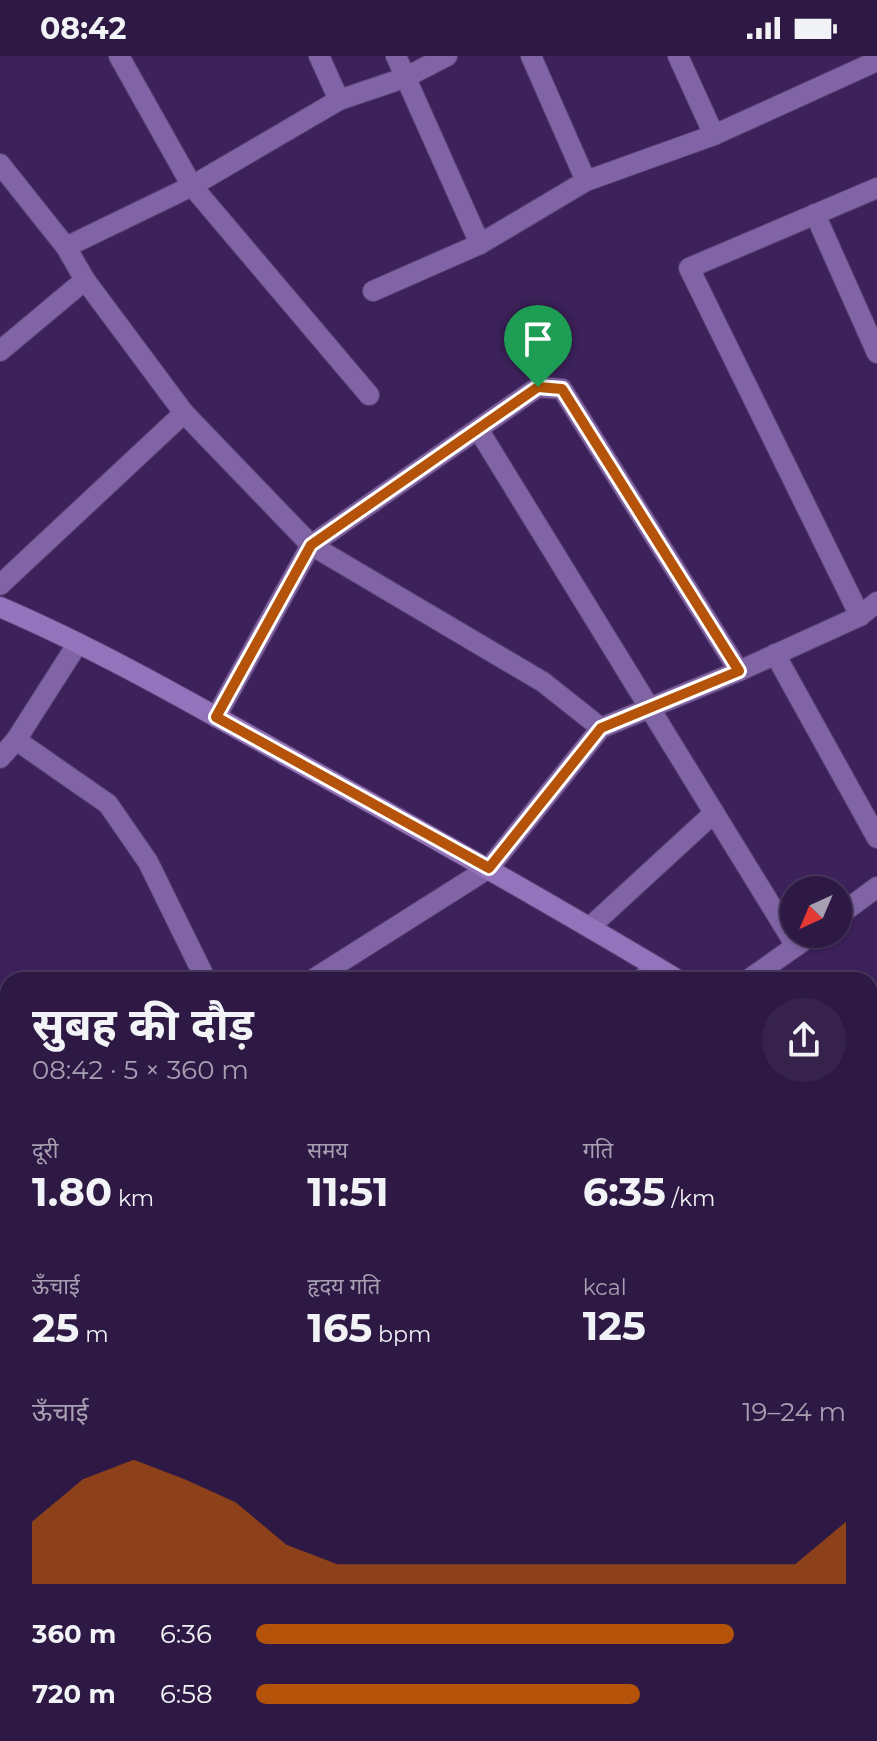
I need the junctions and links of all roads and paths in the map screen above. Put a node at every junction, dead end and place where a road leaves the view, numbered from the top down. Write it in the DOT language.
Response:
graph roads {
  1 [pos="119,56"];
  2 [pos="319,56"];
  3 [pos="396,56"];
  4 [pos="447,56"];
  5 [pos="531,56"];
  6 [pos="678,56"];
  7 [pos="877,61"];
  8 [pos="404,78"];
  9 [pos="339,100"];
  10 [pos="714,135"];
  11 [pos="0,164"];
  12 [pos="586,181"];
  13 [pos="192,186"];
  14 [pos="877,188"];
  15 [pos="815,214"];
  16 [pos="480,244"];
  17 [pos="66,247"];
  18 [pos="85,280"];
  19 [pos="373,291"];
  20 [pos="0,351"];
  21 [pos="877,353"];
  22 [pos="369,395"];
  23 [pos="184,413"];
  24 [pos="478,429"];
  25 [pos="311,545"];
  26 [pos="0,585"];
  27 [pos="877,602"];
  28 [pos="0,607"];
  29 [pos="860,616"];
  30 [pos="78,643"];
  31 [pos="775,654"];
  32 [pos="739,671"];
  33 [pos="650,707"];
  34 [pos="216,717"];
  35 [pos="601,728"];
  36 [pos="16,740"];
  37 [pos="0,758"];
  38 [pos="714,813"];
  39 [pos="877,838"];
  40 [pos="489,868"];
  41 [pos="877,887"];
  42 [pos="852,906"];
  43 [pos="780,920"];
  44 [pos="590,927"];
  45 [pos="793,948"];
  46 [pos="202,972"];
  47 [pos="325,972"];
  48 [pos="647,972"];
  49 [pos="759,972"];
  1 -- 13 [label="street"];
  2 -- 9 [label="street"];
  3 -- 8 [label="street"];
  4 -- 8 [label="street"];
  5 -- 12 [label="street"];
  6 -- 10 [label="street"];
  7 -- 10 [label="street"];
  8 -- 9 [label="street"];
  8 -- 16 [label="street"];
  9 -- 13 [label="street"];
  10 -- 12 [label="street"];
  11 -- 17 [label="street"];
  12 -- 16 [label="street"];
  13 -- 17 [label="street"];
  13 -- 22 [label="street"];
  14 -- 15 [label="street"];
  15 -- 21 [label="street"];
  15 -- 29 [label="street"];
  16 -- 19 [label="street"];
  17 -- 18 [label="street"];
  18 -- 20 [label="street"];
  18 -- 23 [label="street"];
  23 -- 25 [label="street"];
  23 -- 26 [label="street"];
  24 -- 25 [label="street"];
  24 -- 32 [label="street"];
  24 -- 33 [label="street"];
  25 -- 34 [label="street"];
  25 -- 35 [label="street"];
  27 -- 29 [label="street"];
  28 -- 30 [label="street"];
  29 -- 31 [label="street"];
  30 -- 34 [label="street"];
  30 -- 36 [label="street"];
  31 -- 32 [label="street"];
  31 -- 39 [label="street"];
  32 -- 33 [label="street"];
  33 -- 35 [label="street"];
  33 -- 38 [label="street"];
  34 -- 40 [label="street"];
  35 -- 40 [label="street"];
  36 -- 37 [label="street"];
  36 -- 46 [label="street"];
  38 -- 43 [label="street"];
  38 -- 44 [label="street"];
  40 -- 44 [label="street"];
  40 -- 47 [label="street"];
  41 -- 42 [label="street"];
  44 -- 48 [label="street"];
  45 -- 49 [label="street"];
}
